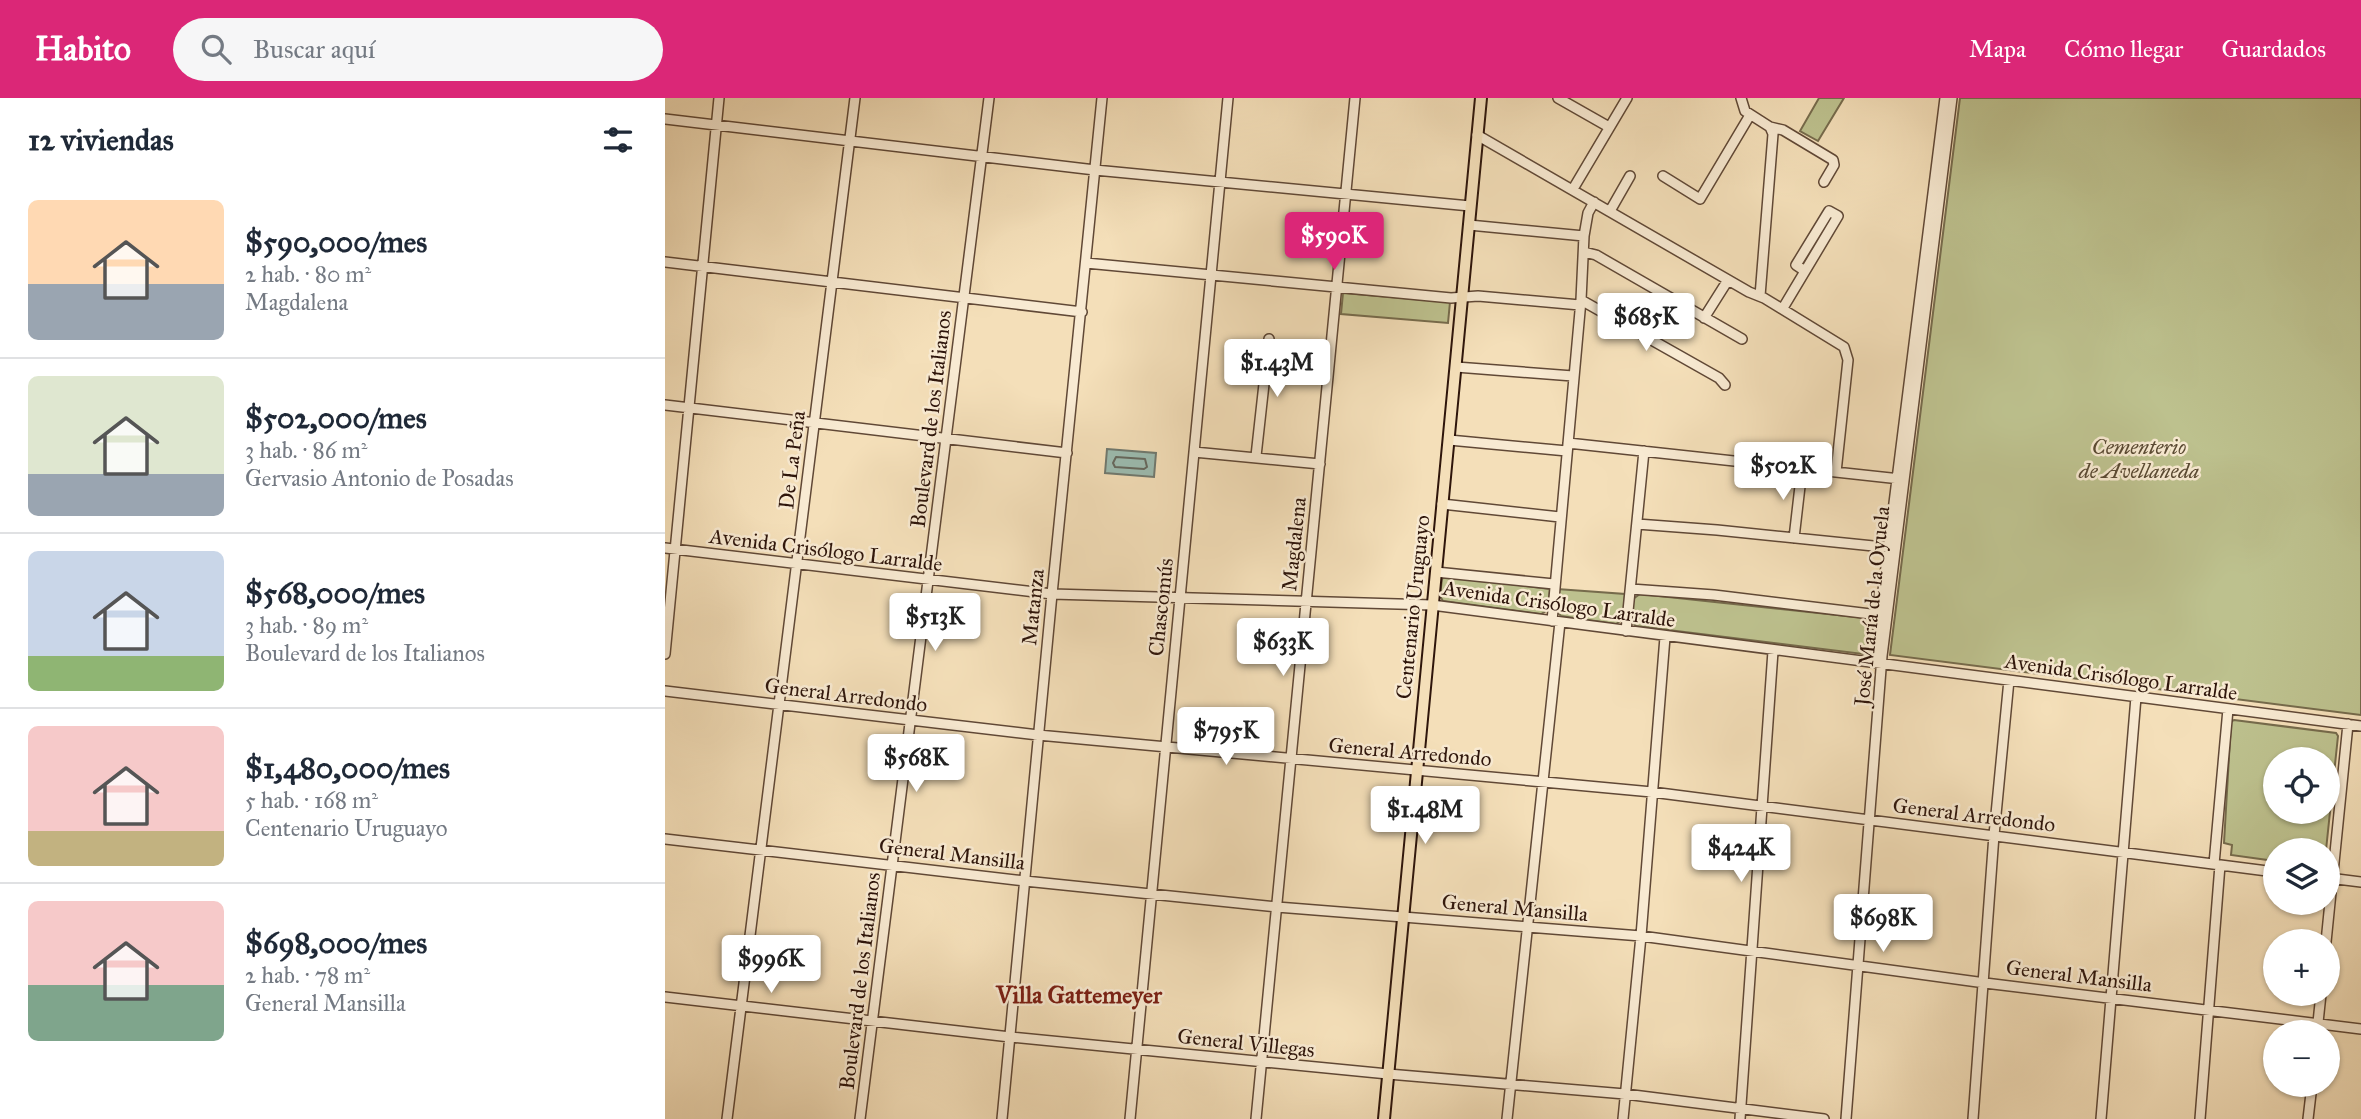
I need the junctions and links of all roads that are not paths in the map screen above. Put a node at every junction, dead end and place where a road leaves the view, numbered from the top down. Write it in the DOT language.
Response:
graph roads {
  1 [pos="719,98"];
  2 [pos="855,98"];
  3 [pos="989,98"];
  4 [pos="1102,98"];
  5 [pos="1228,98"];
  6 [pos="1355,98"];
  7 [pos="1481,98"];
  8 [pos="1558,98"];
  9 [pos="1627,98"];
  10 [pos="1741,98"];
  11 [pos="1945,98"];
  12 [pos="1952,98"];
  13 [pos="1750,115"];
  14 [pos="665,119"];
  15 [pos="716,125"];
  16 [pos="1609,127"];
  17 [pos="1770,127"];
  18 [pos="1477,135"];
  19 [pos="849,141"];
  20 [pos="982,156"];
  21 [pos="1095,170"];
  22 [pos="1630,176"];
  23 [pos="1663,176"];
  24 [pos="1219,182"];
  25 [pos="1824,182"];
  26 [pos="1573,189"];
  27 [pos="1346,195"];
  28 [pos="1594,202"];
  29 [pos="1470,206"];
  30 [pos="1610,211"];
  31 [pos="1469,225"];
  32 [pos="1584,236"];
  33 [pos="1584,252"];
  34 [pos="665,262"];
  35 [pos="1086,263"];
  36 [pos="702,266"];
  37 [pos="1805,271"];
  38 [pos="1211,275"];
  39 [pos="1728,280"];
  40 [pos="832,282"];
  41 [pos="1338,288"];
  42 [pos="1760,296"];
  43 [pos="964,297"];
  44 [pos="1461,297"];
  45 [pos="1580,303"];
  46 [pos="1783,309"];
  47 [pos="1082,312"];
  48 [pos="1705,318"];
  49 [pos="1269,339"];
  50 [pos="1742,339"];
  51 [pos="1456,366"];
  52 [pos="1573,376"];
  53 [pos="1725,385"];
  54 [pos="665,405"];
  55 [pos="688,408"];
  56 [pos="815,424"];
  57 [pos="947,438"];
  58 [pos="1449,440"];
  59 [pos="1567,447"];
  60 [pos="1644,451"];
  61 [pos="1194,452"];
  62 [pos="1067,453"];
  63 [pos="1256,457"];
  64 [pos="1320,464"];
  65 [pos="1802,469"];
  66 [pos="1836,472"];
  67 [pos="1901,480"];
  68 [pos="1442,504"];
  69 [pos="1560,517"];
  70 [pos="1637,524"];
  71 [pos="1794,537"];
  72 [pos="670,548"];
  73 [pos="1892,548"];
  74 [pos="796,565"];
  75 [pos="1436,572"];
  76 [pos="929,581"];
  77 [pos="1554,584"];
  78 [pos="1631,589"];
  79 [pos="1052,594"];
  80 [pos="1179,598"];
  81 [pos="1306,602"];
  82 [pos="1432,605"];
  83 [pos="1884,616"];
  84 [pos="1556,621"];
  85 [pos="1626,631"];
  86 [pos="1665,637"];
  87 [pos="1773,651"];
  88 [pos="665,654"];
  89 [pos="1878,663"];
  90 [pos="2009,680"];
  91 [pos="665,691"];
  92 [pos="2137,697"];
  93 [pos="779,704"];
  94 [pos="2228,709"];
  95 [pos="911,720"];
  96 [pos="2348,724"];
  97 [pos="2361,726"];
  98 [pos="1038,735"];
  99 [pos="1164,747"];
  100 [pos="1289,758"];
  101 [pos="1416,771"];
  102 [pos="1544,782"];
  103 [pos="1652,792"];
  104 [pos="1762,805"];
  105 [pos="1869,820"];
  106 [pos="1994,835"];
  107 [pos="2335,838"];
  108 [pos="665,839"];
  109 [pos="762,850"];
  110 [pos="2123,852"];
  111 [pos="892,865"];
  112 [pos="2217,865"];
  113 [pos="2263,871"];
  114 [pos="2340,879"];
  115 [pos="1025,881"];
  116 [pos="2361,882"];
  117 [pos="1150,893"];
  118 [pos="1277,907"];
  119 [pos="1402,917"];
  120 [pos="1528,927"];
  121 [pos="1641,936"];
  122 [pos="1751,951"];
  123 [pos="1857,966"];
  124 [pos="1985,983"];
  125 [pos="665,997"];
  126 [pos="2111,997"];
  127 [pos="741,1006"];
  128 [pos="2209,1010"];
  129 [pos="2269,1020"];
  130 [pos="873,1022"];
  131 [pos="2340,1029"];
  132 [pos="2361,1029"];
  133 [pos="1010,1037"];
  134 [pos="1135,1049"];
  135 [pos="1262,1063"];
  136 [pos="1388,1074"];
  137 [pos="1511,1083"];
  138 [pos="1625,1094"];
  139 [pos="2311,1097"];
  140 [pos="1741,1108"];
  141 [pos="727,1119"];
  142 [pos="860,1119"];
  143 [pos="1002,1119"];
  144 [pos="1130,1119"];
  145 [pos="1256,1119"];
  146 [pos="1384,1119"];
  147 [pos="1507,1119"];
  148 [pos="1623,1119"];
  149 [pos="1740,1119"];
  150 [pos="1824,1119"];
  151 [pos="1846,1119"];
  152 [pos="1973,1119"];
  153 [pos="2101,1119"];
  154 [pos="2200,1119"];
  155 [pos="2308,1119"];
  1 -- 15 [label="street"];
  2 -- 19 [label="street, De La Peña"];
  3 -- 20 [label="street, Boulevard de los Italianos"];
  4 -- 21 [label="street, Matanza"];
  5 -- 24 [label="street, Chascomús"];
  6 -- 27 [label="street, Magdalena"];
  7 -- 18 [label="main road, Centenario Uruguayo"];
  8 -- 16 [label="street"];
  9 -- 16 [label="street"];
  10 -- 13 [label="street"];
  11 -- 67 [label="street, José María de la Oyuela"];
  12 -- 67 [label="street, José María de la Oyuela"];
  13 -- 17 [label="street"];
  13 -- 23 [label="street"];
  14 -- 15 [label="street"];
  15 -- 19 [label="street"];
  15 -- 36 [label="street"];
  16 -- 26 [label="street"];
  17 -- 25 [label="street"];
  17 -- 42 [label="street"];
  18 -- 26 [label="street"];
  18 -- 29 [label="main road, Centenario Uruguayo"];
  19 -- 20 [label="street"];
  19 -- 40 [label="street, De La Peña"];
  20 -- 21 [label="street"];
  20 -- 43 [label="street, Boulevard de los Italianos"];
  21 -- 24 [label="street"];
  21 -- 35 [label="street, Matanza"];
  22 -- 30 [label="street"];
  24 -- 27 [label="street"];
  24 -- 38 [label="street, Chascomús"];
  26 -- 28 [label="street"];
  27 -- 29 [label="street"];
  27 -- 41 [label="street, Magdalena"];
  28 -- 30 [label="street"];
  28 -- 32 [label="street"];
  29 -- 31 [label="main road, Centenario Uruguayo"];
  30 -- 39 [label="street"];
  31 -- 32 [label="street"];
  31 -- 44 [label="main road, Centenario Uruguayo"];
  32 -- 33 [label="street"];
  33 -- 45 [label="street"];
  33 -- 48 [label="street"];
  34 -- 36 [label="street"];
  35 -- 38 [label="street"];
  35 -- 47 [label="street, Matanza"];
  36 -- 40 [label="street"];
  36 -- 55 [label="street"];
  37 -- 37 [label="street"];
  37 -- 46 [label="street"];
  38 -- 41 [label="street"];
  38 -- 61 [label="street, Chascomús"];
  39 -- 42 [label="street"];
  39 -- 48 [label="street"];
  40 -- 43 [label="street"];
  40 -- 56 [label="street, De La Peña"];
  41 -- 44 [label="street"];
  41 -- 64 [label="street, Magdalena"];
  42 -- 46 [label="street"];
  43 -- 47 [label="street"];
  43 -- 57 [label="street, Boulevard de los Italianos"];
  44 -- 45 [label="street"];
  44 -- 51 [label="main road, Centenario Uruguayo"];
  45 -- 52 [label="street"];
  45 -- 53 [label="street"];
  46 -- 66 [label="street"];
  47 -- 62 [label="street, Matanza"];
  48 -- 50 [label="street"];
  49 -- 63 [label="street"];
  51 -- 52 [label="street"];
  51 -- 58 [label="main road, Centenario Uruguayo"];
  52 -- 59 [label="street"];
  54 -- 55 [label="street"];
  55 -- 56 [label="street"];
  55 -- 72 [label="street"];
  56 -- 57 [label="street"];
  56 -- 74 [label="street, De La Peña"];
  57 -- 62 [label="street"];
  57 -- 76 [label="street, Boulevard de los Italianos"];
  58 -- 59 [label="street"];
  58 -- 68 [label="main road, Centenario Uruguayo"];
  59 -- 60 [label="street"];
  59 -- 69 [label="street"];
  60 -- 65 [label="street"];
  60 -- 70 [label="street"];
  61 -- 63 [label="street"];
  61 -- 80 [label="street, Chascomús"];
  62 -- 79 [label="street, Matanza"];
  63 -- 64 [label="street"];
  64 -- 81 [label="street, Magdalena"];
  65 -- 66 [label="street"];
  65 -- 71 [label="street"];
  66 -- 67 [label="street"];
  67 -- 73 [label="street, José María de la Oyuela"];
  68 -- 69 [label="street"];
  68 -- 75 [label="main road, Centenario Uruguayo"];
  69 -- 77 [label="street"];
  70 -- 71 [label="street"];
  70 -- 78 [label="street"];
  71 -- 73 [label="street"];
  72 -- 74 [label="street, Avenida Crisólogo Larralde"];
  72 -- 88 [label="street"];
  73 -- 83 [label="street, José María de la Oyuela"];
  74 -- 76 [label="street, Avenida Crisólogo Larralde"];
  74 -- 93 [label="street, De La Peña"];
  75 -- 77 [label="street"];
  75 -- 82 [label="main road, Centenario Uruguayo"];
  76 -- 79 [label="street, Avenida Crisólogo Larralde"];
  76 -- 95 [label="street, Boulevard de los Italianos"];
  77 -- 84 [label="street"];
  78 -- 83 [label="street"];
  78 -- 85 [label="street"];
  79 -- 80 [label="street, Avenida Crisólogo Larralde"];
  79 -- 98 [label="street, Matanza"];
  80 -- 81 [label="street, Avenida Crisólogo Larralde"];
  80 -- 99 [label="street, Chascomús"];
  81 -- 82 [label="street, Avenida Crisólogo Larralde"];
  81 -- 100 [label="street, Magdalena"];
  82 -- 84 [label="street, Avenida Crisólogo Larralde"];
  82 -- 101 [label="main road, Centenario Uruguayo"];
  83 -- 89 [label="street, José María de la Oyuela"];
  84 -- 85 [label="street, Avenida Crisólogo Larralde"];
  84 -- 102 [label="street"];
  85 -- 86 [label="street, Avenida Crisólogo Larralde"];
  86 -- 87 [label="street, Avenida Crisólogo Larralde"];
  86 -- 103 [label="street"];
  87 -- 89 [label="street, Avenida Crisólogo Larralde"];
  87 -- 104 [label="street"];
  89 -- 90 [label="street, Avenida Crisólogo Larralde"];
  89 -- 105 [label="street, José María de la Oyuela"];
  90 -- 92 [label="street, Avenida Crisólogo Larralde"];
  90 -- 106 [label="street"];
  91 -- 93 [label="street, General Arredondo"];
  92 -- 94 [label="street, Avenida Crisólogo Larralde"];
  92 -- 110 [label="street"];
  93 -- 95 [label="street, General Arredondo"];
  93 -- 109 [label="street, De La Peña"];
  94 -- 96 [label="street, Avenida Crisólogo Larralde"];
  94 -- 112 [label="street"];
  95 -- 98 [label="street, General Arredondo"];
  95 -- 111 [label="street, Boulevard de los Italianos"];
  96 -- 97 [label="street, Avenida Crisólogo Larralde"];
  96 -- 107 [label="street"];
  98 -- 99 [label="street, General Arredondo"];
  98 -- 115 [label="street, Matanza"];
  99 -- 100 [label="street, General Arredondo"];
  99 -- 117 [label="street, Chascomús"];
  100 -- 101 [label="street, General Arredondo"];
  100 -- 118 [label="street, Magdalena"];
  101 -- 102 [label="street, General Arredondo"];
  101 -- 119 [label="main road, Centenario Uruguayo"];
  102 -- 103 [label="street, General Arredondo"];
  102 -- 120 [label="street"];
  103 -- 104 [label="street, General Arredondo"];
  103 -- 121 [label="street"];
  104 -- 105 [label="street, General Arredondo"];
  104 -- 122 [label="street"];
  105 -- 106 [label="street, General Arredondo"];
  105 -- 123 [label="street, José María de la Oyuela"];
  106 -- 110 [label="street, General Arredondo"];
  106 -- 124 [label="street"];
  108 -- 109 [label="street, General Mansilla"];
  109 -- 111 [label="street, General Mansilla"];
  109 -- 127 [label="street, De La Peña"];
  110 -- 112 [label="street, General Arredondo"];
  110 -- 126 [label="street"];
  111 -- 115 [label="street, General Mansilla"];
  111 -- 130 [label="street, Boulevard de los Italianos"];
  112 -- 113 [label="street, General Arredondo"];
  112 -- 128 [label="street"];
  114 -- 116 [label="street"];
  115 -- 117 [label="street, General Mansilla"];
  115 -- 133 [label="street, Matanza"];
  117 -- 118 [label="street, General Mansilla"];
  117 -- 134 [label="street, Chascomús"];
  118 -- 119 [label="street, General Mansilla"];
  118 -- 135 [label="street, Magdalena"];
  119 -- 120 [label="street, General Mansilla"];
  119 -- 136 [label="main road, Centenario Uruguayo"];
  120 -- 121 [label="street, General Mansilla"];
  120 -- 137 [label="street"];
  121 -- 122 [label="street, General Mansilla"];
  121 -- 138 [label="street"];
  122 -- 123 [label="street, General Mansilla"];
  122 -- 140 [label="street"];
  123 -- 124 [label="street, General Mansilla"];
  123 -- 151 [label="street, José María de la Oyuela"];
  124 -- 126 [label="street, General Mansilla"];
  124 -- 152 [label="street"];
  125 -- 127 [label="street, General Villegas"];
  126 -- 128 [label="street, General Mansilla"];
  126 -- 153 [label="street"];
  127 -- 130 [label="street, General Villegas"];
  127 -- 141 [label="street, De La Peña"];
  128 -- 129 [label="street, General Mansilla"];
  128 -- 154 [label="street"];
  130 -- 133 [label="street, General Villegas"];
  130 -- 142 [label="street, Boulevard de los Italianos"];
  131 -- 132 [label="street, General Mansilla"];
  133 -- 134 [label="street, General Villegas"];
  133 -- 143 [label="street, Matanza"];
  134 -- 135 [label="street, General Villegas"];
  134 -- 144 [label="street, Chascomús"];
  135 -- 136 [label="street, General Villegas"];
  135 -- 145 [label="street, Magdalena"];
  136 -- 137 [label="street, General Villegas"];
  136 -- 146 [label="main road, Centenario Uruguayo"];
  137 -- 138 [label="street, General Villegas"];
  137 -- 147 [label="street"];
  138 -- 140 [label="street, General Villegas"];
  138 -- 148 [label="street"];
  139 -- 155 [label="street"];
  140 -- 149 [label="street"];
  140 -- 150 [label="street, General Villegas"];
}
